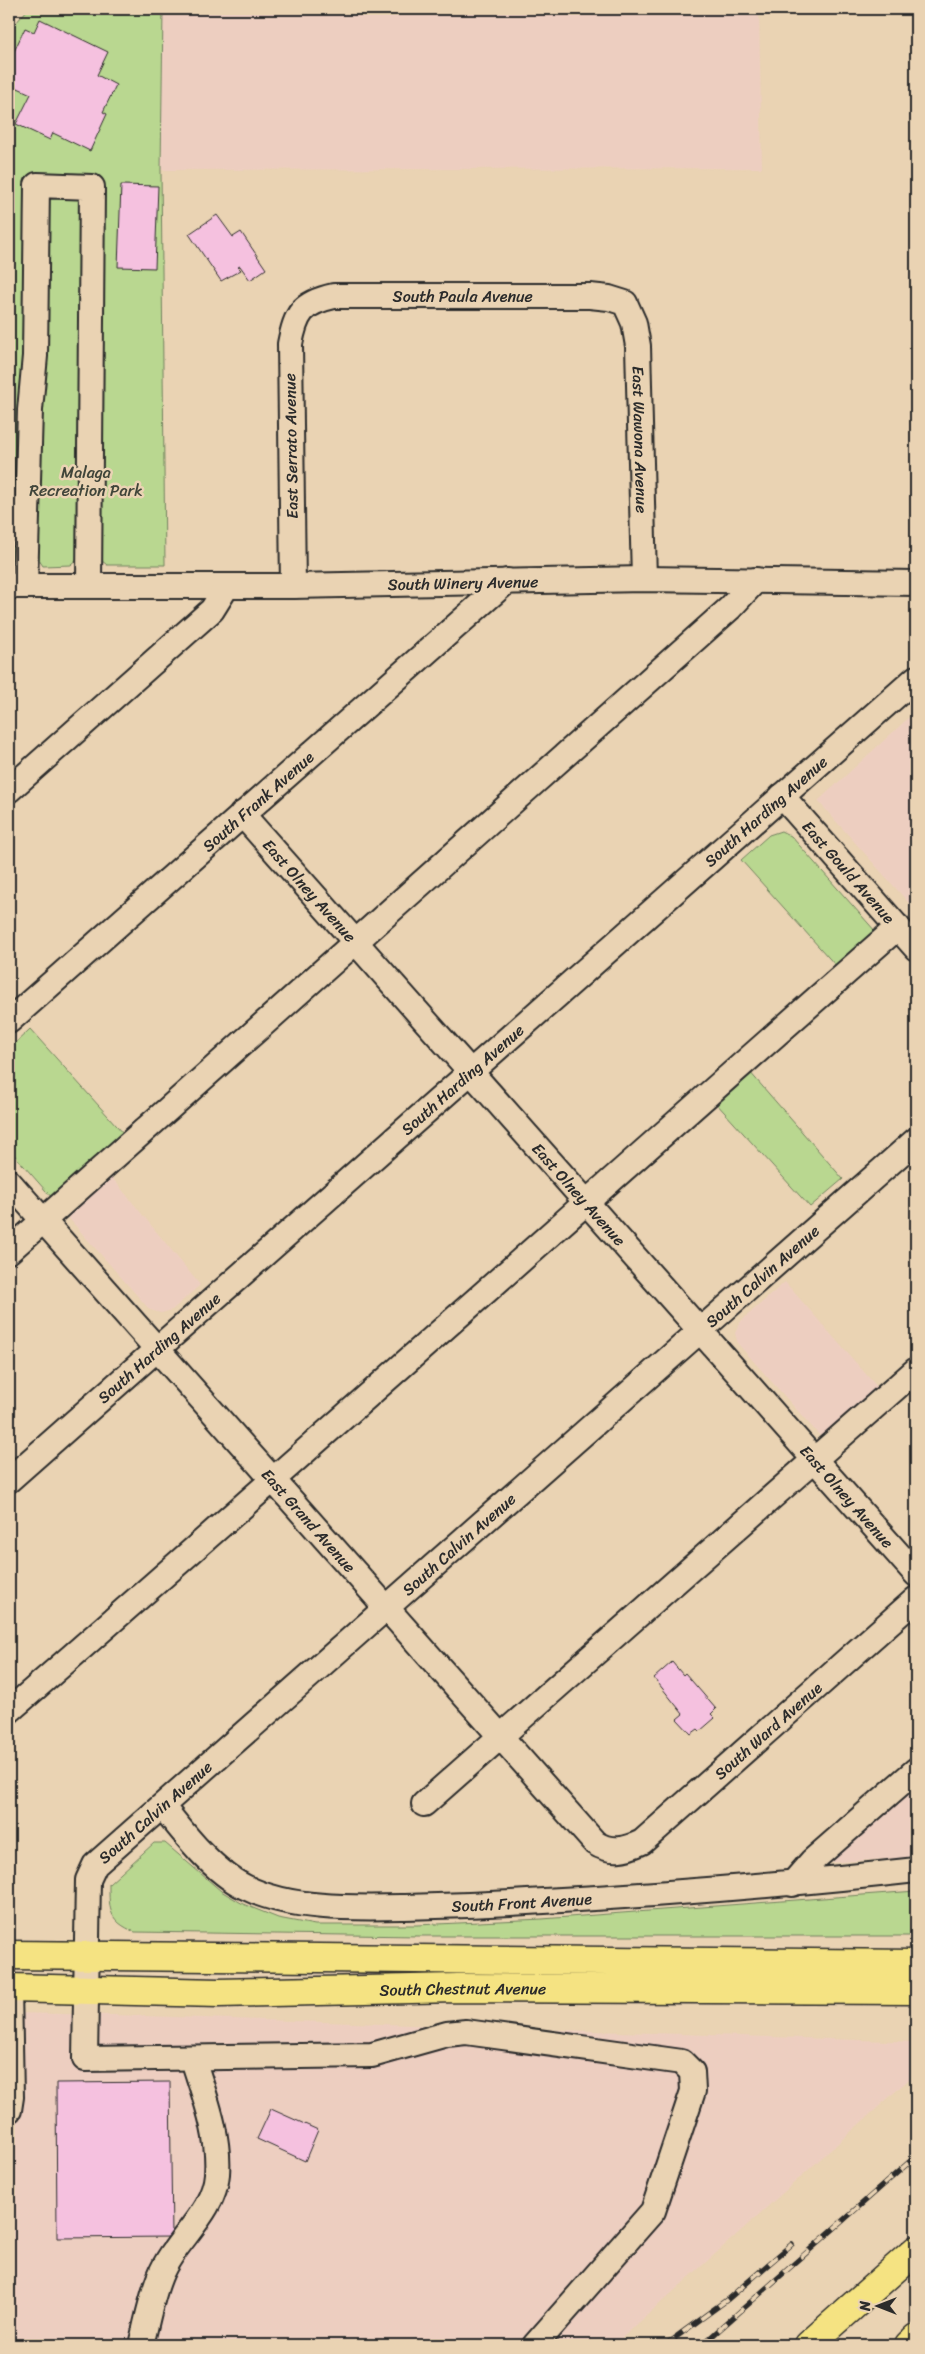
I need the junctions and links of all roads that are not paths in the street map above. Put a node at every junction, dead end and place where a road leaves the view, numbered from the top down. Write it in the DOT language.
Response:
graph roads {
  1 [pos="625,303"];
  2 [pos="303,308"];
  3 [pos="644,579"];
  4 [pos="756,580"];
  5 [pos="507,581"];
  6 [pos="916,583"];
  7 [pos="89,585"];
  8 [pos="17,586"];
  9 [pos="227,586"];
  10 [pos="293,586"];
  11 [pos="916,678"];
  12 [pos="9,790"];
  13 [pos="782,796"];
  14 [pos="242,814"];
  15 [pos="898,927"];
  16 [pos="356,943"];
  17 [pos="916,948"];
  18 [pos="9,1021"];
  19 [pos="470,1073"];
  20 [pos="916,1140"];
  21 [pos="9,1182"];
  22 [pos="586,1202"];
  23 [pos="43,1221"];
  24 [pos="9,1251"];
  25 [pos="700,1331"];
  26 [pos="156,1350"];
  27 [pos="916,1370"];
  28 [pos="814,1460"];
  29 [pos="9,1480"];
  30 [pos="274,1480"];
  31 [pos="916,1574"];
  32 [pos="916,1599"];
  33 [pos="386,1607"];
  34 [pos="9,1711"];
  35 [pos="502,1736"];
  36 [pos="916,1770"];
  37 [pos="424,1804"];
  38 [pos="163,1807"];
  39 [pos="614,1850"];
  40 [pos="916,1870"];
  41 [pos="792,1884"];
  42 [pos="9,1955"];
  43 [pos="86,1955"];
  44 [pos="916,1964"];
  45 [pos="9,1988"];
  46 [pos="85,1989"];
  47 [pos="916,1990"];
  48 [pos="193,2059"];
  49 [pos="9,2110"];
  50 [pos="916,2250"];
  51 [pos="916,2338"];
  52 [pos="141,2345"];
  53 [pos="535,2345"];
  54 [pos="809,2345"];
  55 [pos="908,2345"];
  1 -- 2 [label="street, South Paula Avenue"];
  1 -- 3 [label="street, East Wawona Avenue"];
  2 -- 10 [label="street, East Serrato Avenue"];
  3 -- 4 [label="street, South Winery Avenue"];
  3 -- 5 [label="street, South Winery Avenue"];
  4 -- 6 [label="street, South Winery Avenue"];
  4 -- 16 [label="street"];
  5 -- 10 [label="street, South Winery Avenue"];
  5 -- 14 [label="street, South Frank Avenue"];
  7 -- 8 [label="street, South Winery Avenue"];
  7 -- 8 [label="street"];
  7 -- 9 [label="street, South Winery Avenue"];
  9 -- 10 [label="street, South Winery Avenue"];
  9 -- 12 [label="street"];
  11 -- 13 [label="street, South Harding Avenue"];
  13 -- 15 [label="street, East Gould Avenue"];
  13 -- 19 [label="street, South Harding Avenue"];
  14 -- 16 [label="street, East Olney Avenue"];
  14 -- 18 [label="street, South Frank Avenue"];
  15 -- 17 [label="street, East Gould Avenue"];
  15 -- 22 [label="street"];
  16 -- 19 [label="street, East Olney Avenue"];
  16 -- 23 [label="street"];
  19 -- 22 [label="street, East Olney Avenue"];
  19 -- 26 [label="street, South Harding Avenue"];
  20 -- 25 [label="street, South Calvin Avenue"];
  21 -- 23 [label="street, East Grand Avenue"];
  22 -- 25 [label="street, East Olney Avenue"];
  22 -- 30 [label="street"];
  23 -- 24 [label="street"];
  23 -- 26 [label="street, East Grand Avenue"];
  25 -- 28 [label="street, East Olney Avenue"];
  25 -- 33 [label="street, South Calvin Avenue"];
  26 -- 29 [label="street, South Harding Avenue"];
  26 -- 30 [label="street, East Grand Avenue"];
  27 -- 28 [label="street"];
  28 -- 31 [label="street, East Olney Avenue"];
  28 -- 35 [label="street"];
  30 -- 33 [label="street, East Grand Avenue"];
  30 -- 34 [label="street"];
  32 -- 39 [label="street, South Ward Avenue"];
  33 -- 35 [label="street, East Grand Avenue"];
  33 -- 38 [label="street, South Calvin Avenue"];
  35 -- 37 [label="street"];
  35 -- 39 [label="street, East Grand Avenue"];
  36 -- 41 [label="street"];
  38 -- 41 [label="street, South Front Avenue"];
  38 -- 43 [label="street, South Calvin Avenue"];
  40 -- 41 [label="street, South Front Avenue"];
  42 -- 43 [label="main road, South Chestnut Avenue"];
  43 -- 44 [label="main road, South Chestnut Avenue"];
  43 -- 46 [label="street, South Calvin Avenue"];
  45 -- 46 [label="main road, South Chestnut Avenue"];
  45 -- 49 [label="street"];
  46 -- 47 [label="main road, South Chestnut Avenue"];
  46 -- 48 [label="street, South Calvin Avenue"];
  48 -- 52 [label="street"];
  48 -- 53 [label="street"];
  50 -- 54 [label="main road"];
  51 -- 55 [label="main road"];
}
